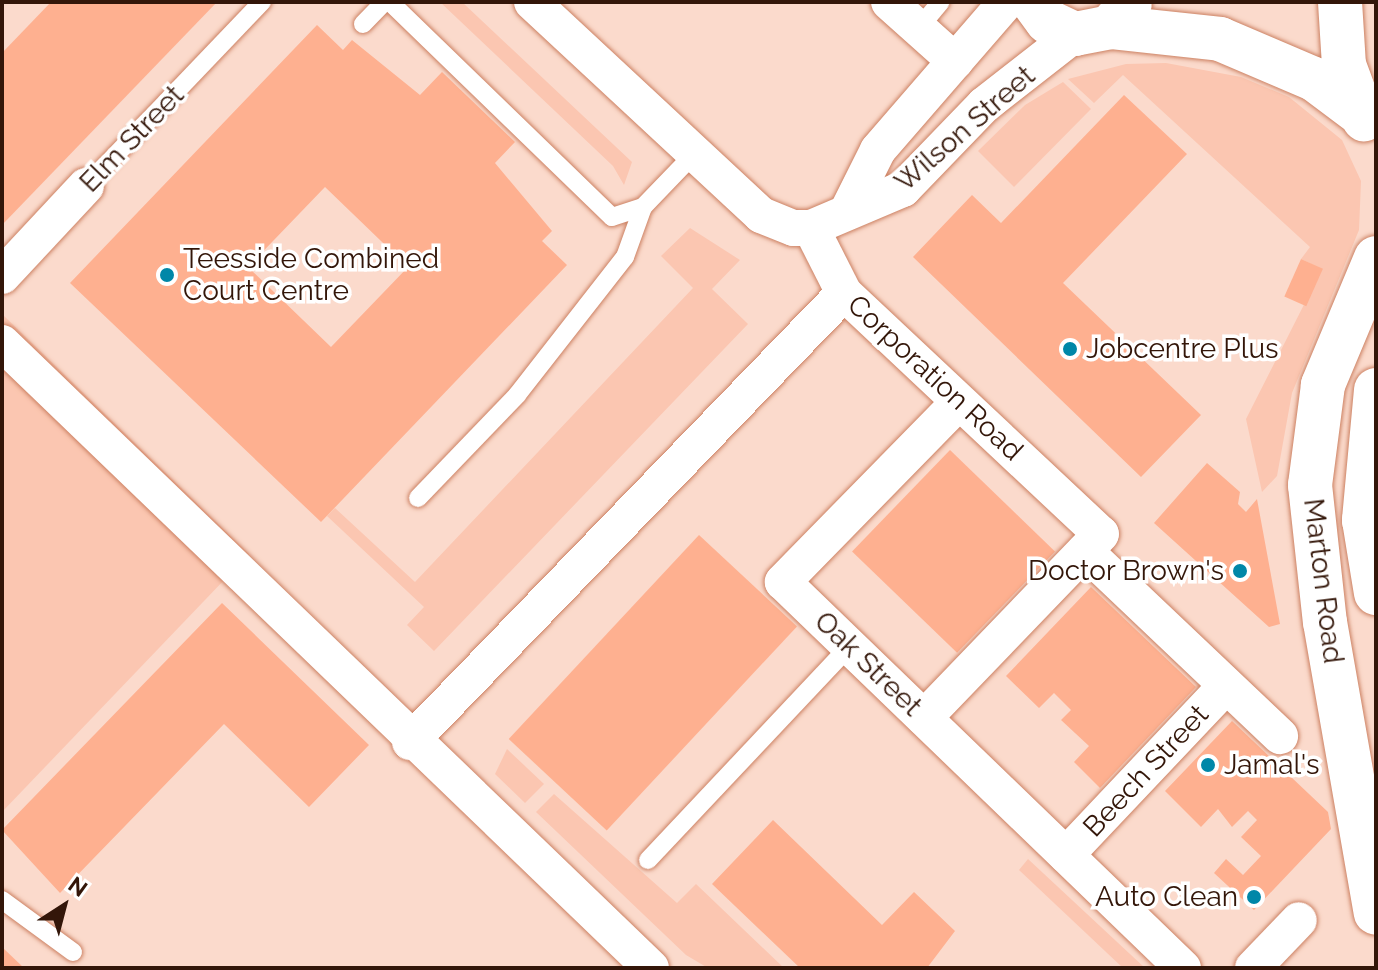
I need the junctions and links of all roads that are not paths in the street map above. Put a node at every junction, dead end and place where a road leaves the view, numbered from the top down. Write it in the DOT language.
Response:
graph roads {
  1 [pos="262,2"];
  2 [pos="384,2"];
  3 [pos="390,2"];
  4 [pos="532,2"];
  5 [pos="889,2"];
  6 [pos="941,2"];
  7 [pos="1006,2"];
  8 [pos="1033,2"];
  9 [pos="1340,2"];
  10 [pos="1105,21"];
  11 [pos="363,24"];
  12 [pos="918,29"];
  13 [pos="955,61"];
  14 [pos="1369,127"];
  15 [pos="693,155"];
  16 [pos="86,186"];
  17 [pos="643,207"];
  18 [pos="847,212"];
  19 [pos="811,228"];
  20 [pos="1376,258"];
  21 [pos="2,276"];
  22 [pos="844,293"];
  23 [pos="2,343"];
  24 [pos="1376,390"];
  25 [pos="959,402"];
  26 [pos="418,498"];
  27 [pos="1093,542"];
  28 [pos="1376,593"];
  29 [pos="850,646"];
  30 [pos="1225,687"];
  31 [pos="924,718"];
  32 [pos="1280,736"];
  33 [pos="410,742"];
  34 [pos="1367,814"];
  35 [pos="1066,855"];
  36 [pos="648,860"];
  37 [pos="2,900"];
  38 [pos="1376,913"];
  39 [pos="1299,920"];
  40 [pos="73,952"];
  41 [pos="1173,959"];
  42 [pos="651,968"];
  43 [pos="1253,968"];
  1 -- 16 [label="lane, Elm Street"];
  2 -- 11 [label="lane"];
  3 -- 17 [label="lane"];
  4 -- 15 [label="street"];
  5 -- 12 [label="street"];
  6 -- 12 [label="lane"];
  7 -- 13 [label="street, Wilson Street"];
  8 -- 10 [label="street"];
  9 -- 14 [label="street"];
  10 -- 14 [label="street"];
  10 -- 18 [label="street, Wilson Street"];
  12 -- 13 [label="street"];
  13 -- 18 [label="street, Wilson Street"];
  15 -- 17 [label="lane"];
  15 -- 19 [label="street"];
  16 -- 21 [label="street, Elm Street"];
  17 -- 26 [label="lane"];
  18 -- 19 [label="street, Wilson Street"];
  19 -- 22 [label="street, Corporation Road"];
  20 -- 34 [label="street, Marton Road"];
  22 -- 25 [label="street, Corporation Road"];
  22 -- 33 [label="street"];
  23 -- 33 [label="street"];
  24 -- 28 [label="street, Marton Road"];
  25 -- 27 [label="street, Corporation Road"];
  25 -- 29 [label="street, Oak Street"];
  27 -- 30 [label="street, Corporation Road"];
  27 -- 31 [label="street"];
  29 -- 31 [label="street, Oak Street"];
  29 -- 36 [label="lane"];
  30 -- 32 [label="street, Corporation Road"];
  30 -- 35 [label="street, Beech Street"];
  31 -- 35 [label="street, Oak Street"];
  33 -- 42 [label="street"];
  34 -- 38 [label="street, Marton Road"];
  35 -- 41 [label="street, Oak Street"];
  37 -- 40 [label="lane"];
  39 -- 43 [label="street"];
}
